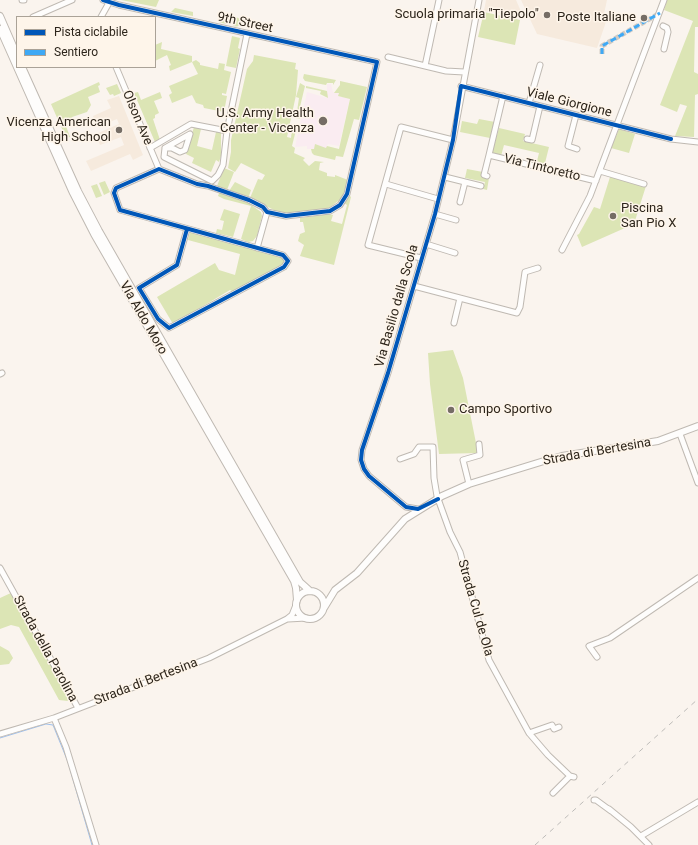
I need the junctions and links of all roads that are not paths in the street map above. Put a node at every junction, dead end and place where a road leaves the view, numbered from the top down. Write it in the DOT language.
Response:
graph roads {
  1 [pos="72,0"];
  2 [pos="103,0"];
  3 [pos="440,0"];
  4 [pos="479,0"];
  5 [pos="664,0"];
  6 [pos="110,1"];
  7 [pos="0,16"];
  8 [pos="35,16"];
  9 [pos="102,16"];
  10 [pos="663,26"];
  11 [pos="0,29"];
  12 [pos="247,34"];
  13 [pos="664,49"];
  14 [pos="16,53"];
  15 [pos="388,57"];
  16 [pos="16,65"];
  17 [pos="540,65"];
  18 [pos="425,66"];
  19 [pos="17,68"];
  20 [pos="22,68"];
  21 [pos="116,68"];
  22 [pos="464,72"];
  23 [pos="462,86"];
  24 [pos="503,96"];
  25 [pos="528,103"];
  26 [pos="540,106"];
  27 [pos="576,115"];
  28 [pos="617,125"];
  29 [pos="227,131"];
  30 [pos="527,139"];
  31 [pos="453,140"];
  32 [pos="698,142"];
  33 [pos="150,148"];
  34 [pos="165,148"];
  35 [pos="577,148"];
  36 [pos="489,155"];
  37 [pos="159,169"];
  38 [pos="600,171"];
  39 [pos="487,176"];
  40 [pos="444,177"];
  41 [pos="212,181"];
  42 [pos="596,181"];
  43 [pos="465,182"];
  44 [pos="386,184"];
  45 [pos="644,184"];
  46 [pos="208,186"];
  47 [pos="482,186"];
  48 [pos="438,199"];
  49 [pos="460,202"];
  50 [pos="267,212"];
  51 [pos="435,214"];
  52 [pos="456,220"];
  53 [pos="187,229"];
  54 [pos="426,244"];
  55 [pos="257,248"];
  56 [pos="562,250"];
  57 [pos="455,253"];
  58 [pos="421,258"];
  59 [pos="538,268"];
  60 [pos="414,286"];
  61 [pos="460,298"];
  62 [pos="454,323"];
  63 [pos="698,426"];
  64 [pos="680,434"];
  65 [pos="479,444"];
  66 [pos="400,459"];
  67 [pos="698,483"];
  68 [pos="469,484"];
  69 [pos="438,500"];
  70 [pos="412,509"];
  71 [pos="407,520"];
  72 [pos="0,568"];
  73 [pos="698,578"];
  74 [pos="335,590"];
  75 [pos="310,591"];
  76 [pos="317,592"];
  77 [pos="297,603"];
  78 [pos="324,608"];
  79 [pos="306,618"];
  80 [pos="287,619"];
  81 [pos="597,657"];
  82 [pos="78,708"];
  83 [pos="54,718"];
  84 [pos="559,727"];
  85 [pos="529,733"];
  86 [pos="0,734"];
  87 [pos="553,793"];
  88 [pos="594,800"];
  89 [pos="698,802"];
  90 [pos="641,836"];
  91 [pos="96,845"];
  92 [pos="649,845"];
  1 -- 8 [label="street"];
  2 -- 6 [label="street, 9th Street"];
  3 -- 18 [label="street"];
  4 -- 22 [label="street, Via Basilio dalla Scola"];
  5 -- 28 [label="street"];
  6 -- 9 [label="street"];
  6 -- 12 [label="street, 9th Street"];
  7 -- 14 [label="main road"];
  10 -- 13 [label="street"];
  11 -- 16 [label="main road, Via Aldo Moro"];
  12 -- 29 [label="street"];
  12 -- 50 [label="street, 9th Street"];
  15 -- 18 [label="street"];
  17 -- 25 [label="street, Viale Giorgione"];
  18 -- 22 [label="street"];
  19 -- 77 [label="main road, Via Aldo Moro"];
  20 -- 75 [label="main road, Via Aldo Moro"];
  21 -- 33 [label="street, Olson Ave"];
  22 -- 23 [label="street, Via Basilio dalla Scola"];
  23 -- 24 [label="street, Viale Giorgione"];
  23 -- 31 [label="street, Via Basilio dalla Scola"];
  24 -- 25 [label="street, Viale Giorgione"];
  24 -- 36 [label="street, Via Tintoretto"];
  25 -- 26 [label="street, Viale Giorgione"];
  26 -- 27 [label="street, Viale Giorgione"];
  26 -- 30 [label="street, Viale Giorgione"];
  27 -- 28 [label="street, Viale Giorgione"];
  27 -- 35 [label="street, Viale Giorgione"];
  28 -- 32 [label="street, Viale Giorgione"];
  28 -- 38 [label="street"];
  29 -- 33 [label="street"];
  29 -- 41 [label="street"];
  31 -- 40 [label="street, Via Basilio dalla Scola"];
  31 -- 44 [label="street"];
  33 -- 37 [label="street, Olson Ave"];
  34 -- 34 [label="street"];
  34 -- 41 [label="street"];
  36 -- 39 [label="street, Via Tintoretto"];
  36 -- 42 [label="street, Via Tintoretto"];
  37 -- 46 [label="street"];
  37 -- 53 [label="street"];
  38 -- 42 [label="street"];
  38 -- 45 [label="street"];
  40 -- 43 [label="street"];
  40 -- 48 [label="street, Via Basilio dalla Scola"];
  41 -- 46 [label="street"];
  42 -- 56 [label="street"];
  43 -- 47 [label="street"];
  43 -- 49 [label="street"];
  44 -- 48 [label="street"];
  44 -- 58 [label="street"];
  46 -- 50 [label="street"];
  48 -- 51 [label="street, Via Basilio dalla Scola"];
  50 -- 55 [label="street"];
  51 -- 52 [label="street"];
  51 -- 54 [label="street, Via Basilio dalla Scola"];
  53 -- 55 [label="street"];
  53 -- 55 [label="street"];
  54 -- 57 [label="street, Via Basilio dalla Scola"];
  54 -- 58 [label="street, Via Basilio dalla Scola"];
  58 -- 60 [label="street, Via Basilio dalla Scola"];
  59 -- 61 [label="street, Via Basilio dalla Scola"];
  60 -- 61 [label="street, Via Basilio dalla Scola"];
  60 -- 70 [label="street, Via Basilio dalla Scola"];
  61 -- 62 [label="street"];
  63 -- 64 [label="main road, Strada di Bertesina"];
  64 -- 67 [label="street"];
  64 -- 68 [label="main road, Strada di Bertesina"];
  65 -- 68 [label="street"];
  66 -- 69 [label="street"];
  68 -- 69 [label="main road, Strada di Bertesina"];
  69 -- 70 [label="main road, Strada di Bertesina"];
  69 -- 71 [label="main road, Strada di Bertesina"];
  69 -- 85 [label="street, Strada Cul de Ola"];
  70 -- 71 [label="main road, Strada di Bertesina"];
  71 -- 74 [label="main road, Strada di Bertesina"];
  72 -- 82 [label="street, Strada della Parolina"];
  73 -- 81 [label="street"];
  74 -- 76 [label="main road"];
  74 -- 78 [label="main road, Strada di Bertesina"];
  75 -- 76 [label="main road"];
  75 -- 77 [label="main road"];
  76 -- 78 [label="main road"];
  77 -- 79 [label="main road"];
  77 -- 80 [label="street"];
  78 -- 79 [label="main road, Strada di Bertesina"];
  79 -- 80 [label="street, Strada di Bertesina"];
  80 -- 82 [label="street, Strada di Bertesina"];
  82 -- 83 [label="street, Strada di Bertesina"];
  83 -- 86 [label="street, Strada di Bertesina"];
  83 -- 91 [label="street"];
  84 -- 85 [label="street"];
  85 -- 87 [label="street, Strada Cul de Ola"];
  88 -- 90 [label="street"];
  89 -- 90 [label="street"];
  90 -- 92 [label="street"];
}
